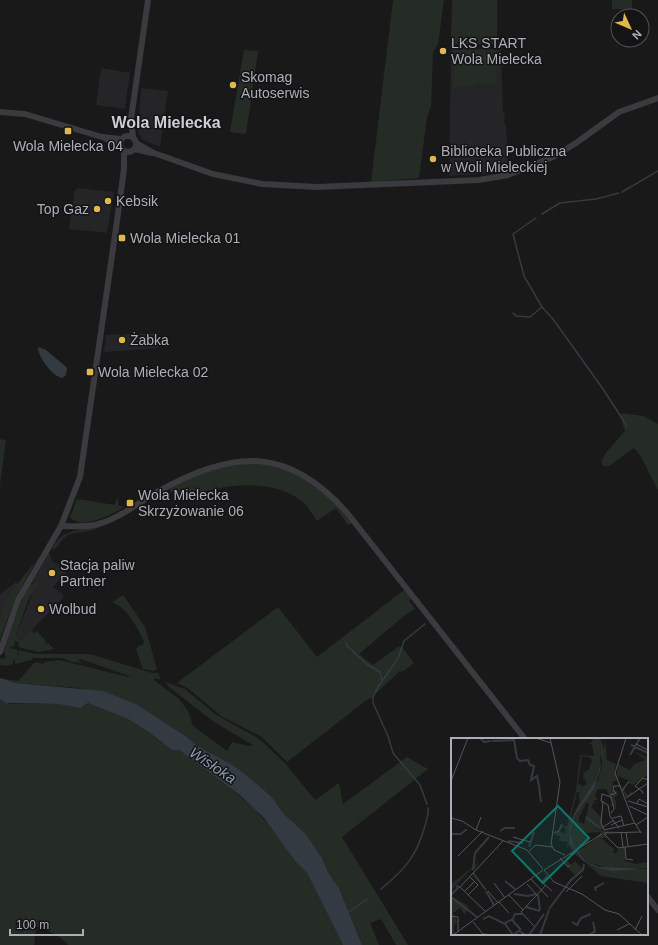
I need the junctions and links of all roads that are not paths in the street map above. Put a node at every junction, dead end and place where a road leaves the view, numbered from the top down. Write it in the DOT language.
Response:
graph roads {
  1 [pos="148,0"];
  2 [pos="658,98"];
  3 [pos="0,112"];
  4 [pos="131,119"];
  5 [pos="132,137"];
  6 [pos="121,141"];
  7 [pos="131,149"];
  8 [pos="61,526"];
  9 [pos="0,652"];
  10 [pos="523,738"];
  11 [pos="648,897"];
  12 [pos="658,910"];
  1 -- 4 [label="street"];
  2 -- 7 [label="street"];
  3 -- 6 [label="street"];
  4 -- 5 [label="street"];
  4 -- 6 [label="street"];
  5 -- 6 [label="street"];
  5 -- 7 [label="street"];
  6 -- 7 [label="street"];
  7 -- 8 [label="street"];
  8 -- 9 [label="street"];
  8 -- 10 [label="street"];
  11 -- 12 [label="street"];
}
